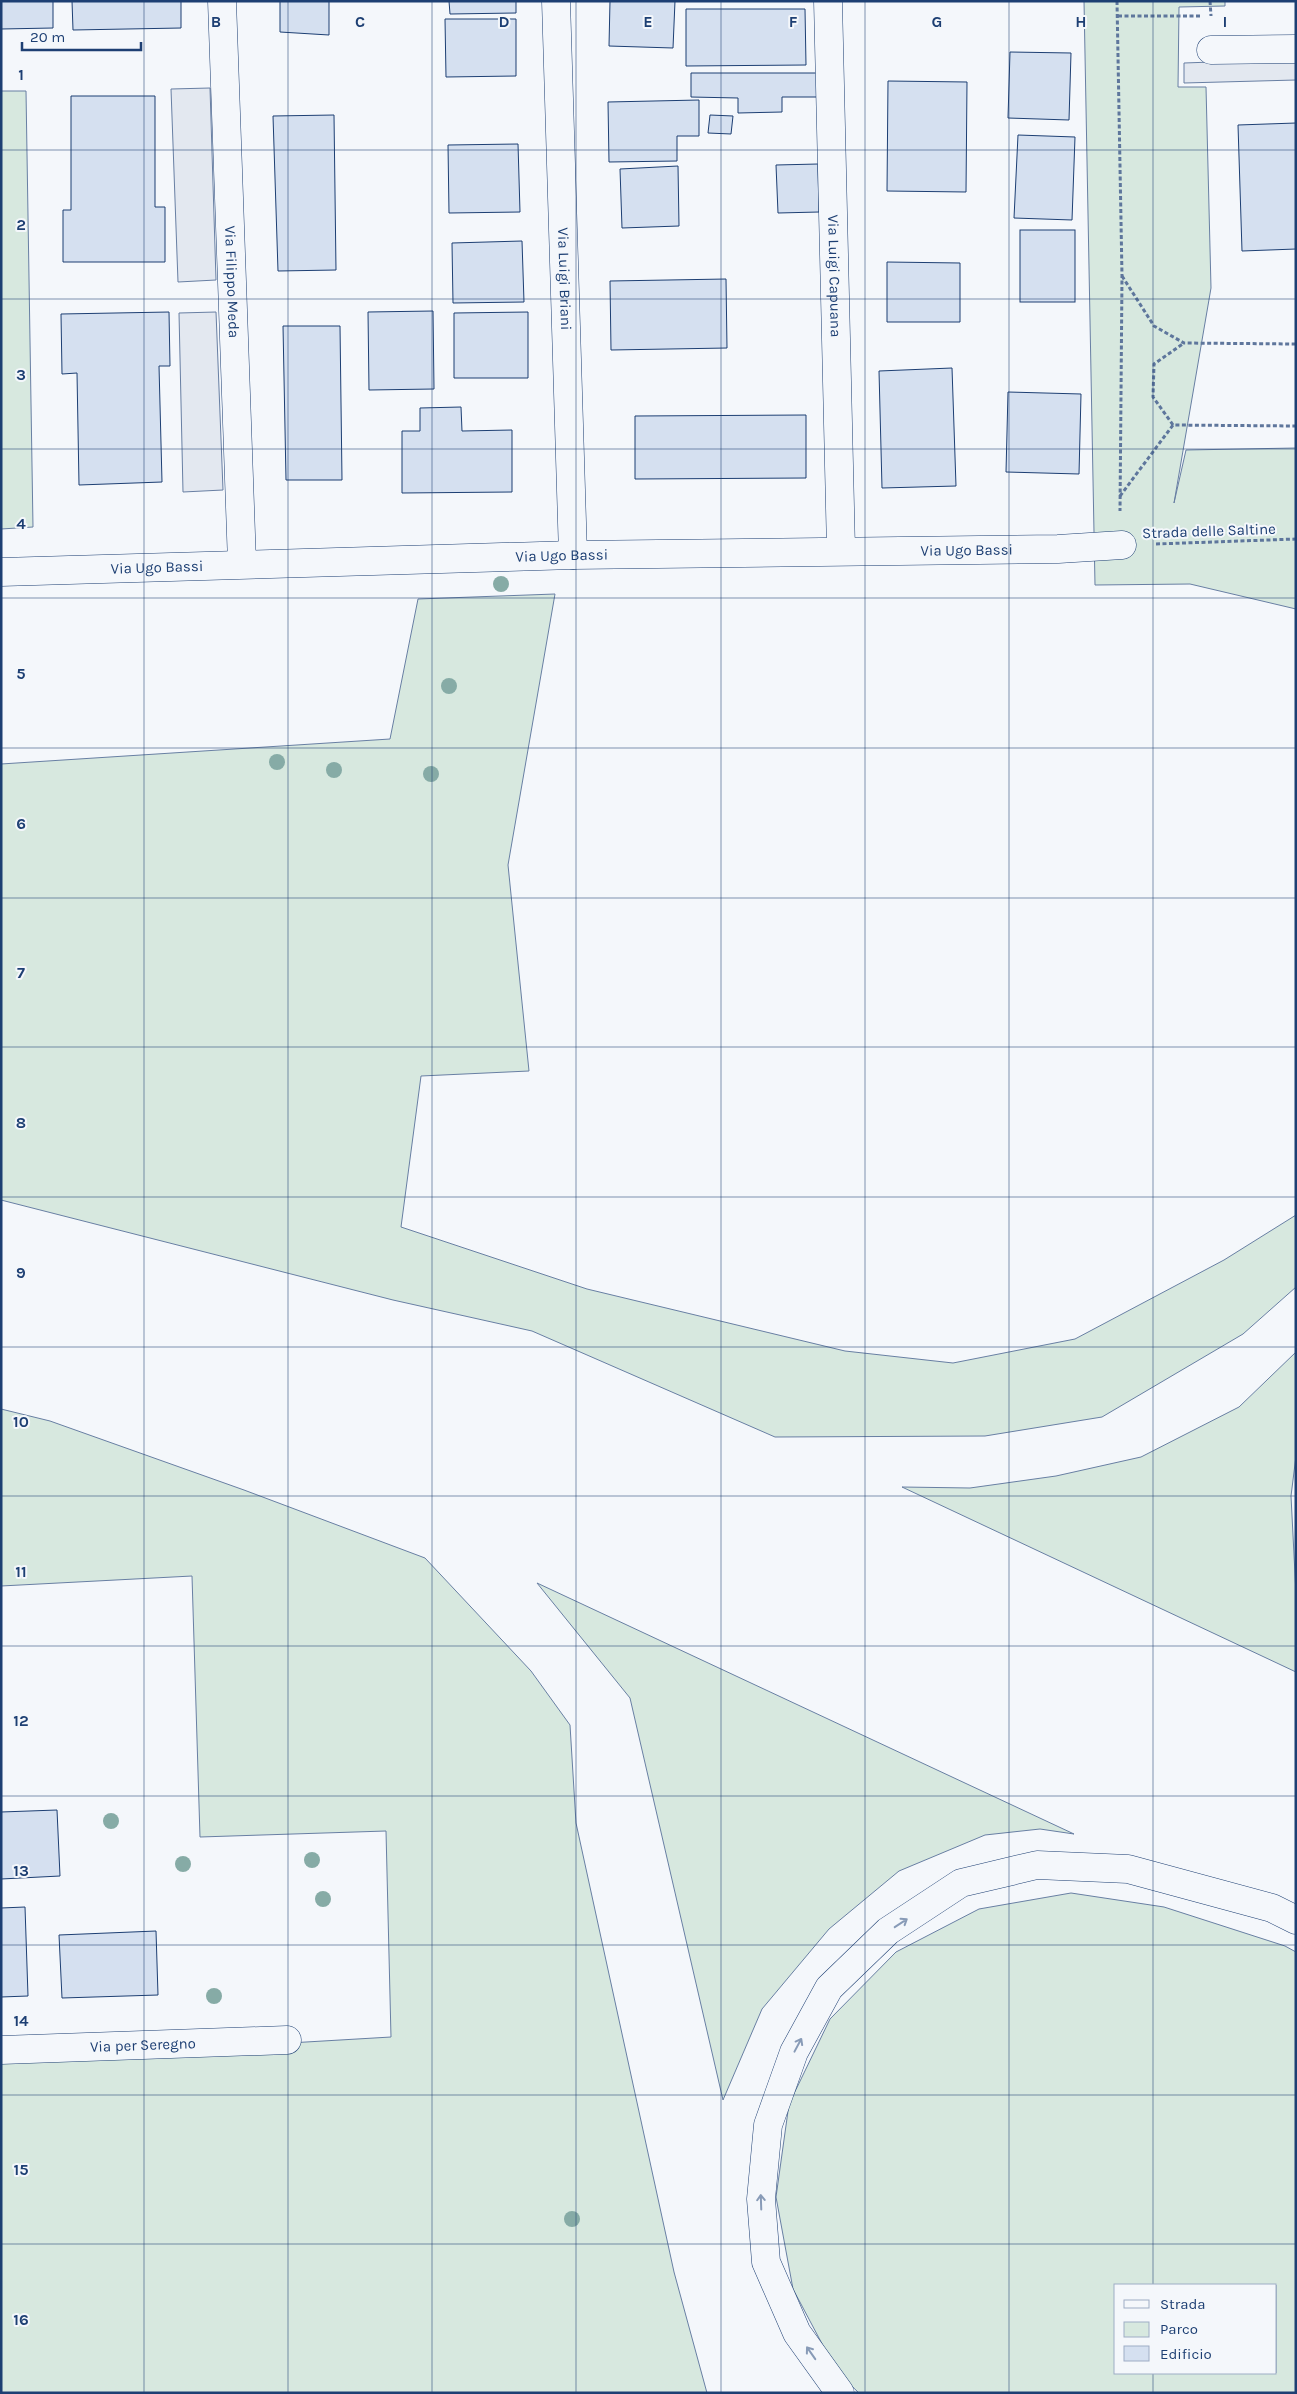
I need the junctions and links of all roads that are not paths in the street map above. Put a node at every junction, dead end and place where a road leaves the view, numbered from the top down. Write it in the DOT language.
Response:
graph roads {
  1 [pos="222,1"];
  2 [pos="556,1"];
  3 [pos="828,1"];
  4 [pos="1296,49"];
  5 [pos="1211,50"];
  6 [pos="1122,545"];
  7 [pos="841,550"];
  8 [pos="573,555"];
  9 [pos="242,563"];
  10 [pos="1,572"];
  11 [pos="1296,1920"];
  12 [pos="287,2040"];
  13 [pos="1,2050"];
  14 [pos="840,2393"];
  1 -- 9 [label="main road, Via Filippo Meda"];
  2 -- 8 [label="main road, Via Luigi Briani"];
  3 -- 7 [label="main road, Via Luigi Capuana"];
  4 -- 5 [label="main road"];
  6 -- 7 [label="main road, Via Ugo Bassi"];
  7 -- 8 [label="main road, Via Ugo Bassi"];
  8 -- 9 [label="main road, Via Ugo Bassi"];
  9 -- 10 [label="main road, Via Ugo Bassi"];
  14 -- 11 [label="main road, one-way"];
  12 -- 13 [label="main road, Via per Seregno"];
}
